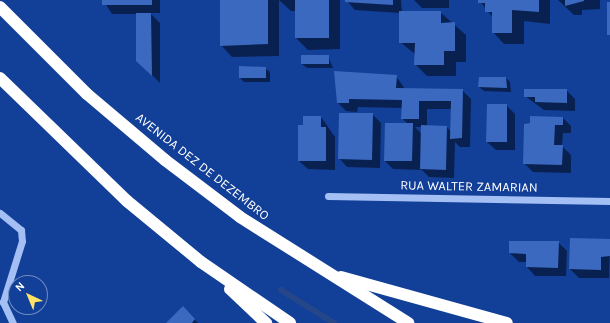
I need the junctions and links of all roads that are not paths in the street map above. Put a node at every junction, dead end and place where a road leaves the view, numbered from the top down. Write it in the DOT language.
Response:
graph roads {
  1 [pos="0,7"];
  2 [pos="0,78"];
  3 [pos="328,196"];
  4 [pos="610,200"];
  5 [pos="0,213"];
  6 [pos="201,262"];
  7 [pos="326,273"];
  8 [pos="13,323"];
  9 [pos="266,323"];
  10 [pos="290,323"];
  11 [pos="408,323"];
  12 [pos="507,323"];
  1 -- 7 [label="highway, AVENIDA DEZ DE DEZEMBRO"];
  2 -- 6 [label="highway"];
  3 -- 4 [label="street, RUA WALTER ZAMARIAN"];
  5 -- 8 [label="street"];
  6 -- 9 [label="highway"];
  6 -- 10 [label="highway"];
  7 -- 11 [label="highway, AVENIDA DEZ DE DEZEMBRO"];
  7 -- 12 [label="highway"];
}
